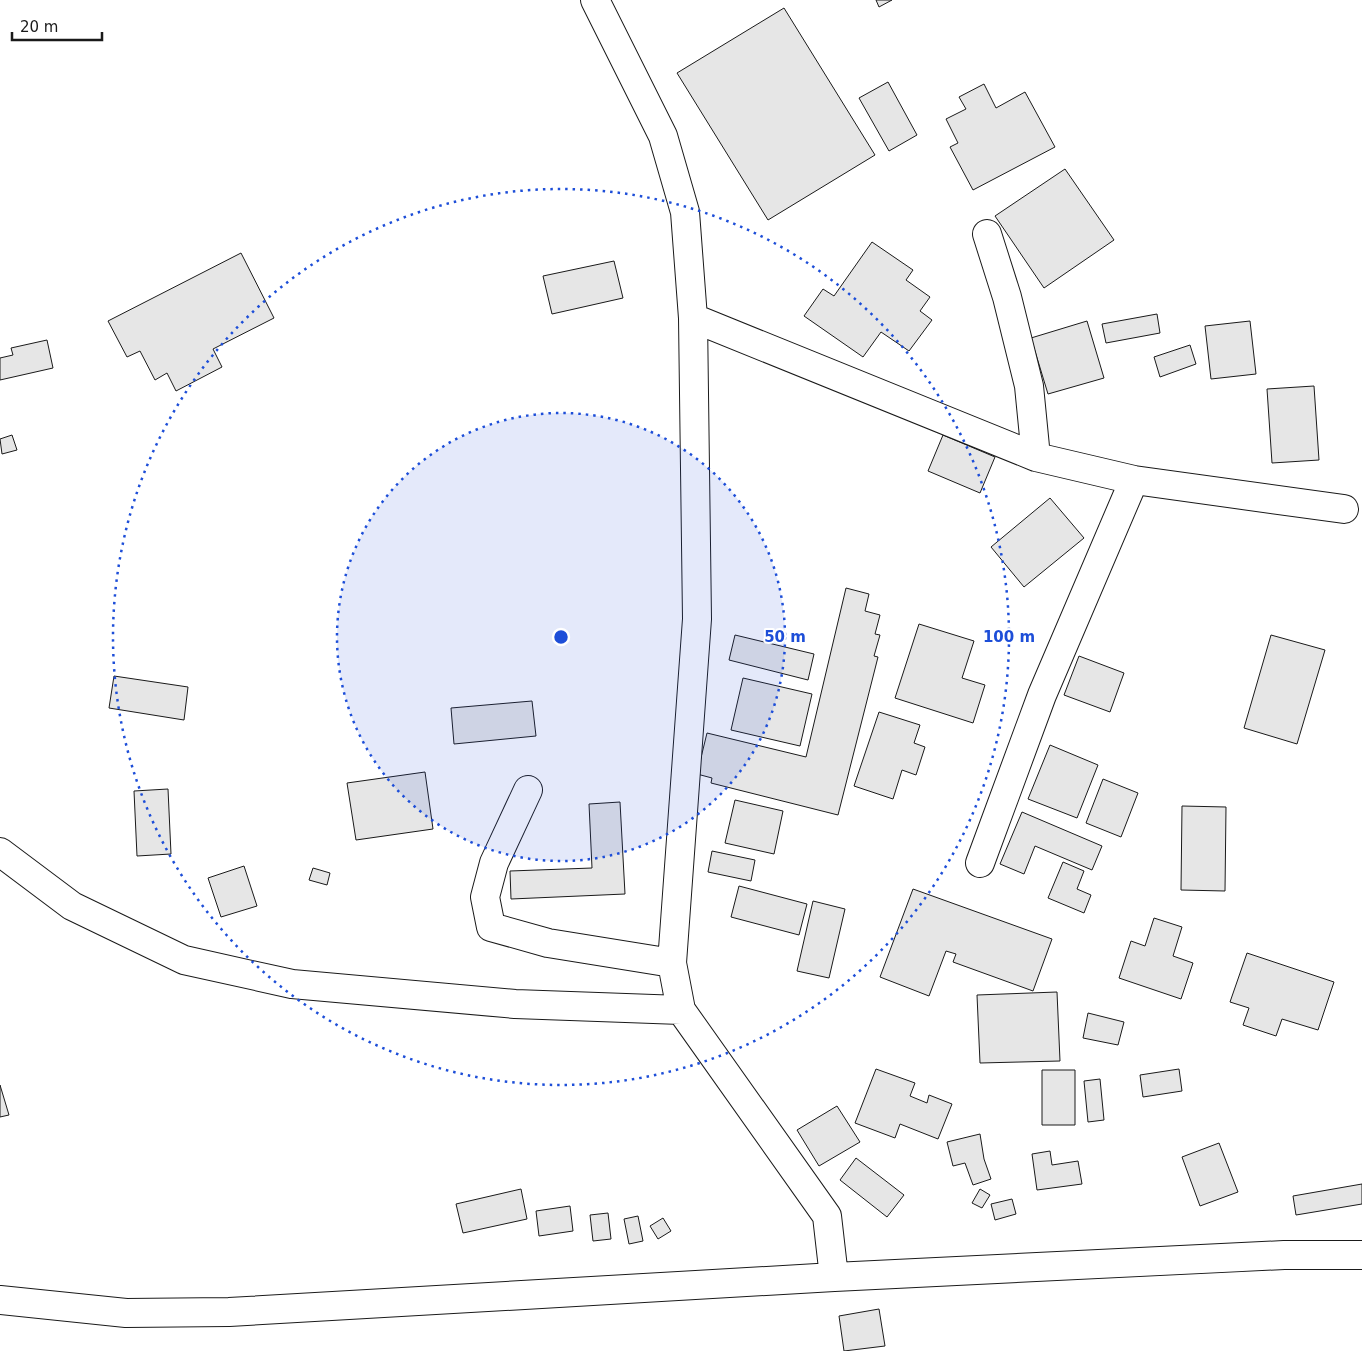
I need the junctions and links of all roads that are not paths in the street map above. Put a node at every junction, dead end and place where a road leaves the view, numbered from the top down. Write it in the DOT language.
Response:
graph roads {
  1 [pos="595,0"];
  2 [pos="987,234"];
  3 [pos="693,318"];
  4 [pos="1036,457"];
  5 [pos="1134,480"];
  6 [pos="1344,509"];
  7 [pos="528,790"];
  8 [pos="0,852"];
  9 [pos="980,863"];
  10 [pos="672,963"];
  11 [pos="681,1010"];
  12 [pos="1362,1255"];
  13 [pos="834,1277"];
  14 [pos="0,1300"];
  1 -- 3 [label="street"];
  2 -- 4 [label="street"];
  3 -- 4 [label="street"];
  3 -- 10 [label="street"];
  4 -- 5 [label="street"];
  5 -- 6 [label="street"];
  5 -- 9 [label="street"];
  7 -- 10 [label="street"];
  8 -- 11 [label="street"];
  10 -- 11 [label="street"];
  11 -- 13 [label="street"];
  12 -- 13 [label="street"];
  13 -- 14 [label="street"];
}
